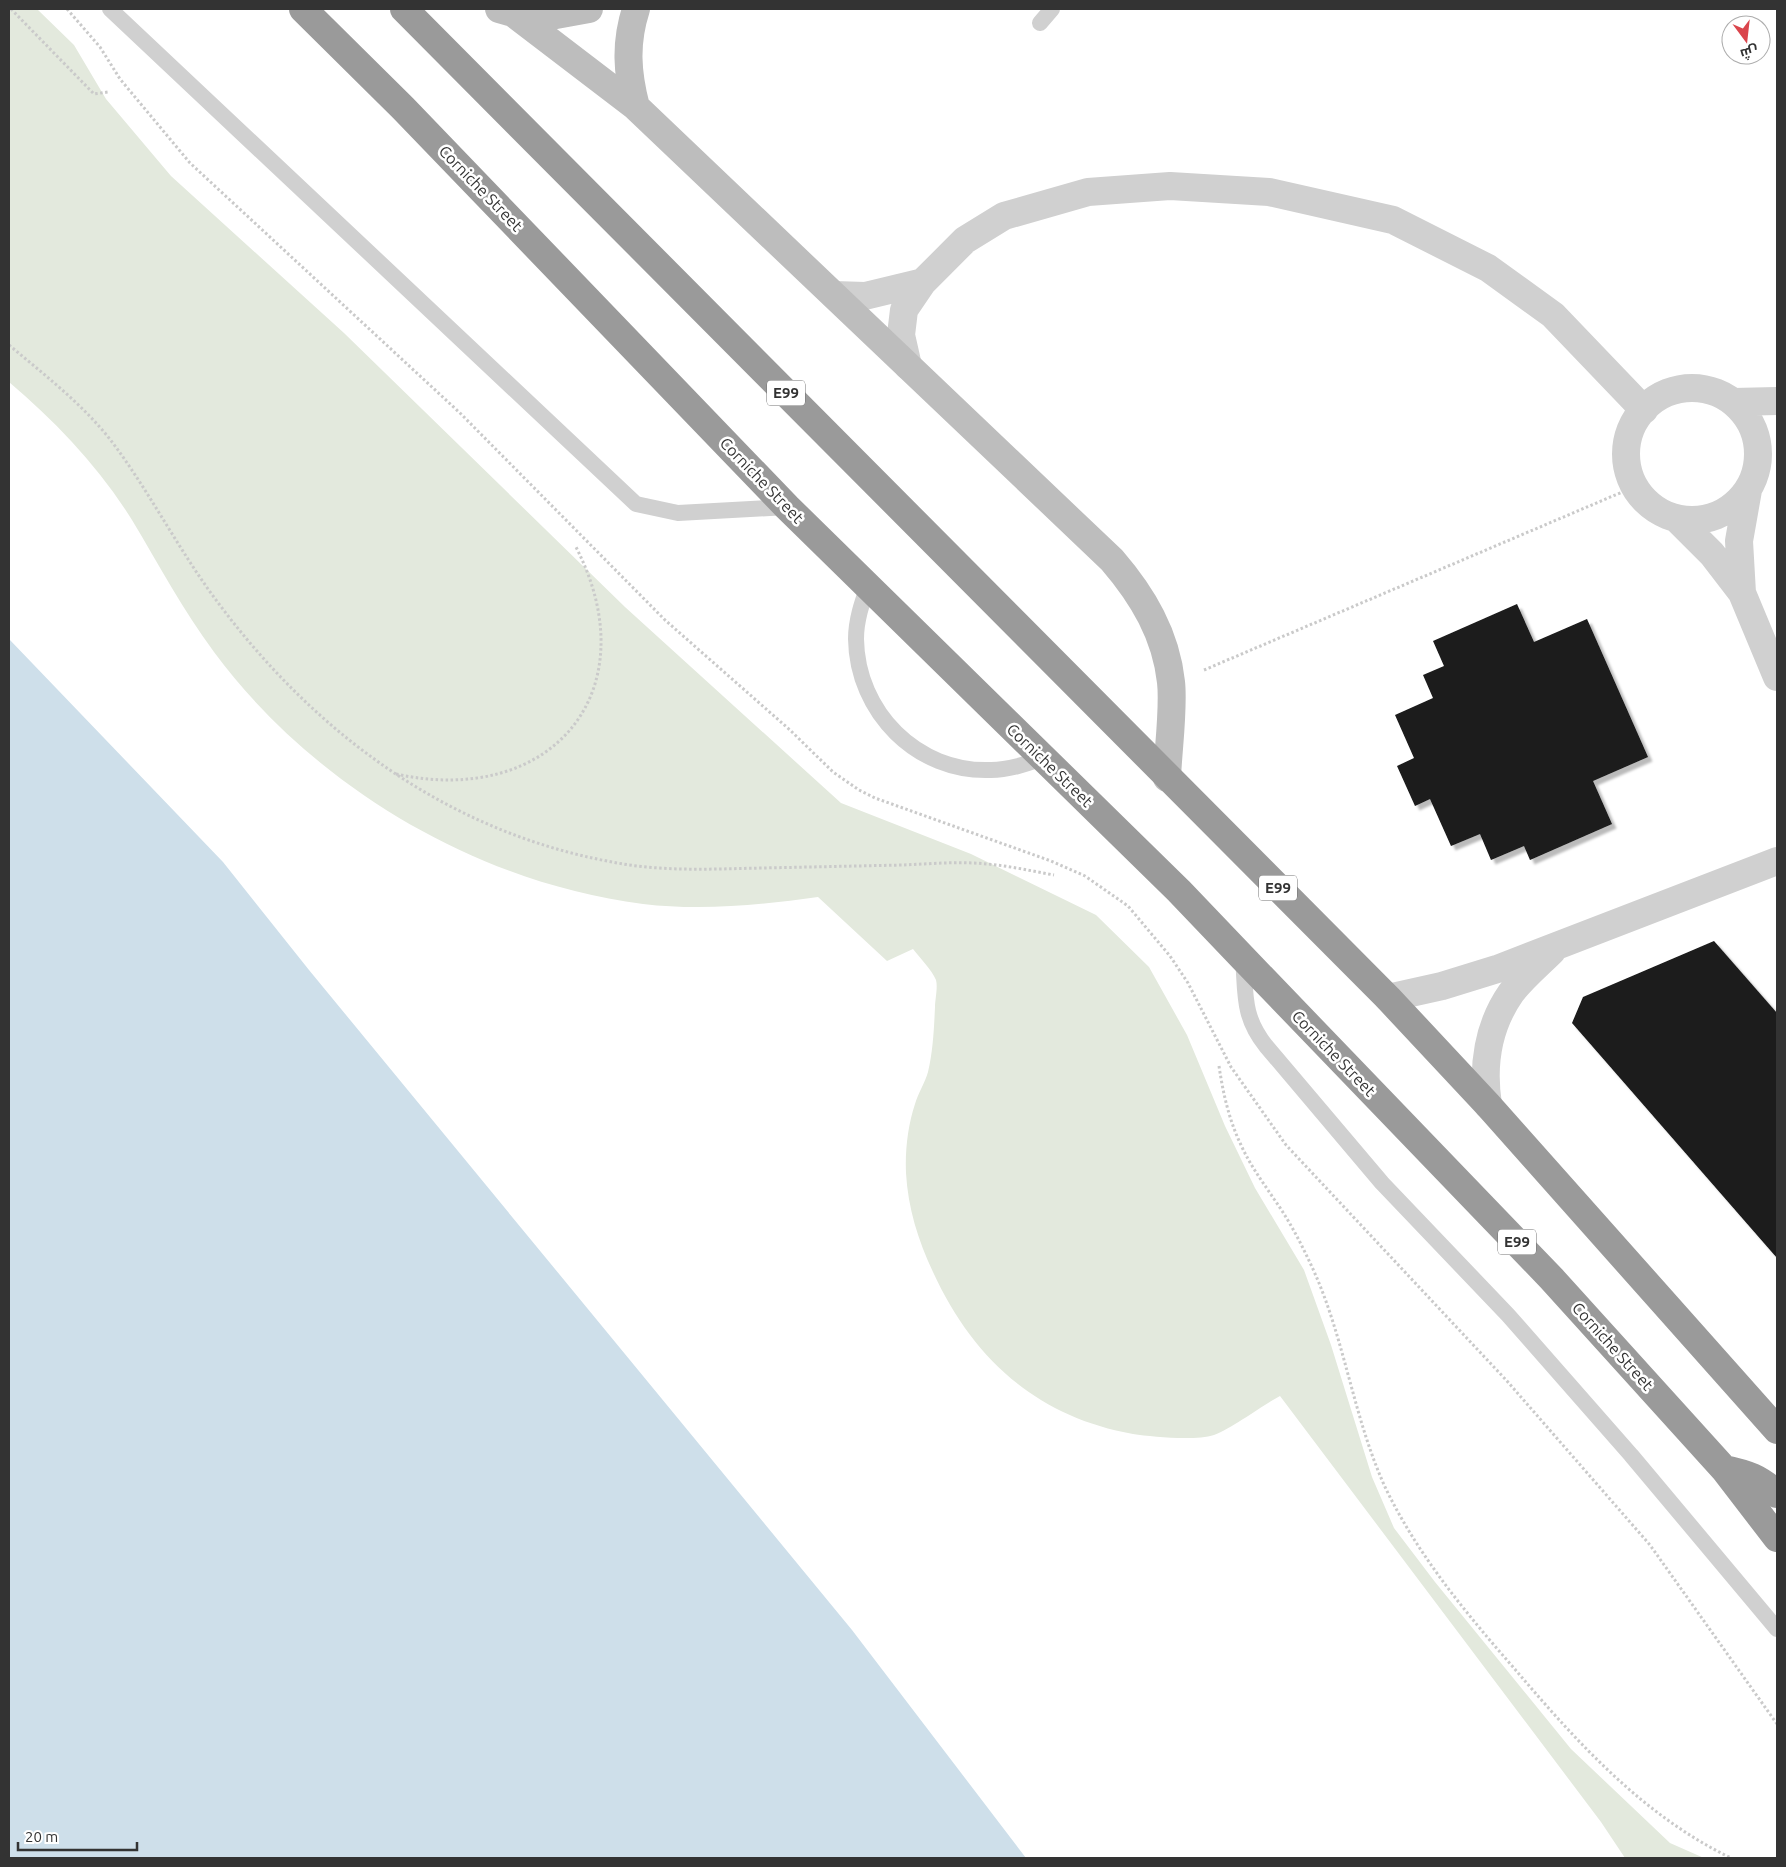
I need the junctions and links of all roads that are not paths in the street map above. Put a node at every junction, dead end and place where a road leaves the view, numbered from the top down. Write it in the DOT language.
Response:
graph roads {
  1 [pos="110,9"];
  2 [pos="303,9"];
  3 [pos="404,9"];
  4 [pos="589,9"];
  5 [pos="636,9"];
  6 [pos="1052,9"];
  7 [pos="507,10"];
  8 [pos="1040,24"];
  9 [pos="636,107"];
  10 [pos="923,282"];
  11 [pos="834,295"];
  12 [pos="908,366"];
  13 [pos="1777,401"];
  14 [pos="1733,402"];
  15 [pos="1644,410"];
  16 [pos="1777,444"];
  17 [pos="1758,464"];
  18 [pos="1748,490"];
  19 [pos="787,507"];
  20 [pos="1677,519"];
  21 [pos="868,586"];
  22 [pos="1742,593"];
  23 [pos="1777,677"];
  24 [pos="1043,758"];
  25 [pos="1167,778"];
  26 [pos="1777,861"];
  27 [pos="1560,943"];
  28 [pos="1243,958"];
  29 [pos="1388,998"];
  30 [pos="1488,1105"];
  31 [pos="1777,1430"];
  32 [pos="1724,1469"];
  33 [pos="1777,1494"];
  34 [pos="1777,1538"];
  35 [pos="1777,1629"];
  1 -- 19 [label="lane"];
  2 -- 19 [label="highway, Corniche Street / E99"];
  3 -- 25 [label="highway, E99"];
  4 -- 7 [label="street"];
  5 -- 9 [label="street"];
  6 -- 8 [label="lane"];
  7 -- 9 [label="street"];
  9 -- 11 [label="street"];
  10 -- 11 [label="street"];
  10 -- 12 [label="street"];
  10 -- 15 [label="street"];
  11 -- 12 [label="street"];
  12 -- 25 [label="street"];
  13 -- 14 [label="street"];
  14 -- 15 [label="street"];
  14 -- 17 [label="street"];
  15 -- 20 [label="street"];
  16 -- 17 [label="street"];
  17 -- 18 [label="street"];
  18 -- 20 [label="street"];
  18 -- 22 [label="street"];
  19 -- 21 [label="highway, Corniche Street / E99"];
  20 -- 22 [label="street"];
  21 -- 24 [label="highway, Corniche Street / E99"];
  21 -- 24 [label="lane"];
  22 -- 23 [label="street"];
  24 -- 28 [label="highway, Corniche Street / E99"];
  25 -- 29 [label="highway, E99"];
  26 -- 27 [label="street"];
  27 -- 29 [label="street"];
  27 -- 30 [label="street"];
  28 -- 32 [label="highway, Corniche Street / E99"];
  28 -- 35 [label="lane"];
  29 -- 30 [label="highway, E99"];
  30 -- 31 [label="highway, E99"];
  32 -- 33 [label="highway"];
  32 -- 34 [label="highway, Corniche Street / E99"];
}
